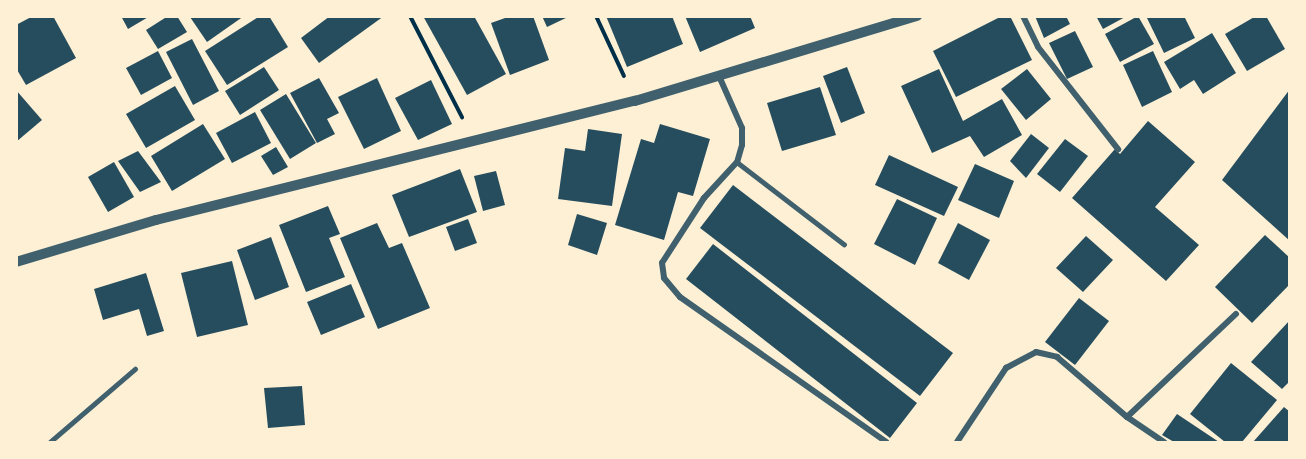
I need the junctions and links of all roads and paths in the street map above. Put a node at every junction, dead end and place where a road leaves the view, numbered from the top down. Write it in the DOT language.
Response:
graph roads {
  1 [pos="410,16"];
  2 [pos="596,16"];
  3 [pos="917,16"];
  4 [pos="1023,16"];
  5 [pos="719,76"];
  6 [pos="635,100"];
  7 [pos="474,138"];
  8 [pos="1118,149"];
  9 [pos="737,162"];
  10 [pos="844,244"];
  11 [pos="16,262"];
  12 [pos="1236,314"];
  13 [pos="135,369"];
  14 [pos="1127,417"];
  15 [pos="50,442"];
  16 [pos="886,442"];
  17 [pos="957,442"];
  18 [pos="1164,442"];
  1 -- 7 [label="path"];
  2 -- 6 [label="path"];
  3 -- 5 [label="street"];
  4 -- 8 [label="street"];
  5 -- 6 [label="street"];
  5 -- 9 [label="street"];
  6 -- 7 [label="street"];
  7 -- 11 [label="street"];
  9 -- 10 [label="lane"];
  9 -- 16 [label="street"];
  12 -- 14 [label="street"];
  13 -- 15 [label="lane"];
  14 -- 17 [label="street"];
  14 -- 18 [label="street"];
}
